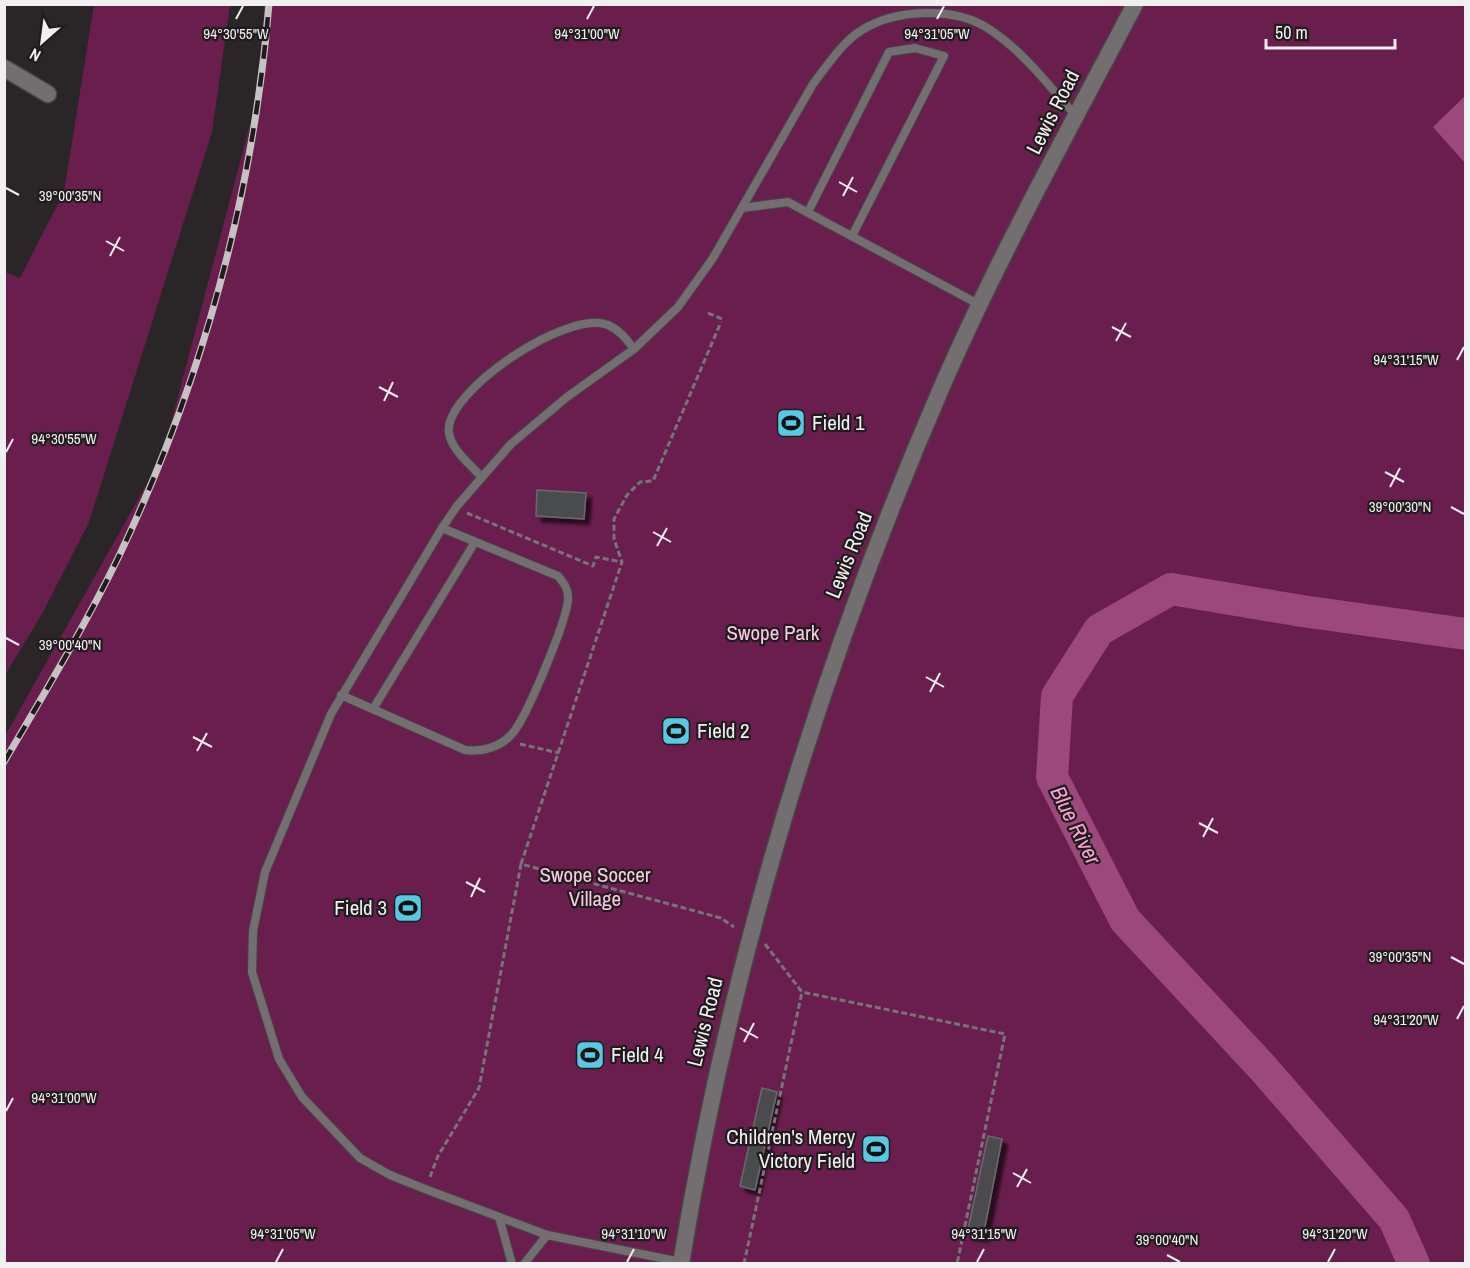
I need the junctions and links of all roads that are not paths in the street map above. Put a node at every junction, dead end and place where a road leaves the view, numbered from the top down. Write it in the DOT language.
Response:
graph roads {
  1 [pos="1135,4"];
  2 [pos="4,68"];
  3 [pos="48,94"];
  4 [pos="1076,117"];
  5 [pos="742,208"];
  6 [pos="808,212"];
  7 [pos="852,236"];
  8 [pos="981,305"];
  9 [pos="634,349"];
  10 [pos="482,477"];
  11 [pos="442,528"];
  12 [pos="475,542"];
  13 [pos="341,695"];
  14 [pos="373,709"];
  15 [pos="499,1217"];
  16 [pos="547,1235"];
  17 [pos="512,1263"];
  18 [pos="524,1263"];
  19 [pos="681,1263"];
  1 -- 4 [label="street, Lewis Road"];
  2 -- 3 [label="street"];
  4 -- 5 [label="lane"];
  4 -- 8 [label="street, Lewis Road"];
  5 -- 6 [label="lane"];
  5 -- 9 [label="lane"];
  6 -- 7 [label="lane"];
  6 -- 7 [label="lane"];
  7 -- 8 [label="lane"];
  8 -- 19 [label="street, Lewis Road"];
  9 -- 10 [label="lane"];
  9 -- 10 [label="lane"];
  10 -- 11 [label="lane"];
  11 -- 12 [label="lane"];
  11 -- 13 [label="lane"];
  12 -- 14 [label="lane"];
  12 -- 14 [label="lane"];
  13 -- 14 [label="lane"];
  13 -- 15 [label="lane"];
  15 -- 16 [label="lane"];
  15 -- 17 [label="lane"];
  16 -- 18 [label="lane"];
  16 -- 19 [label="lane"];
}
